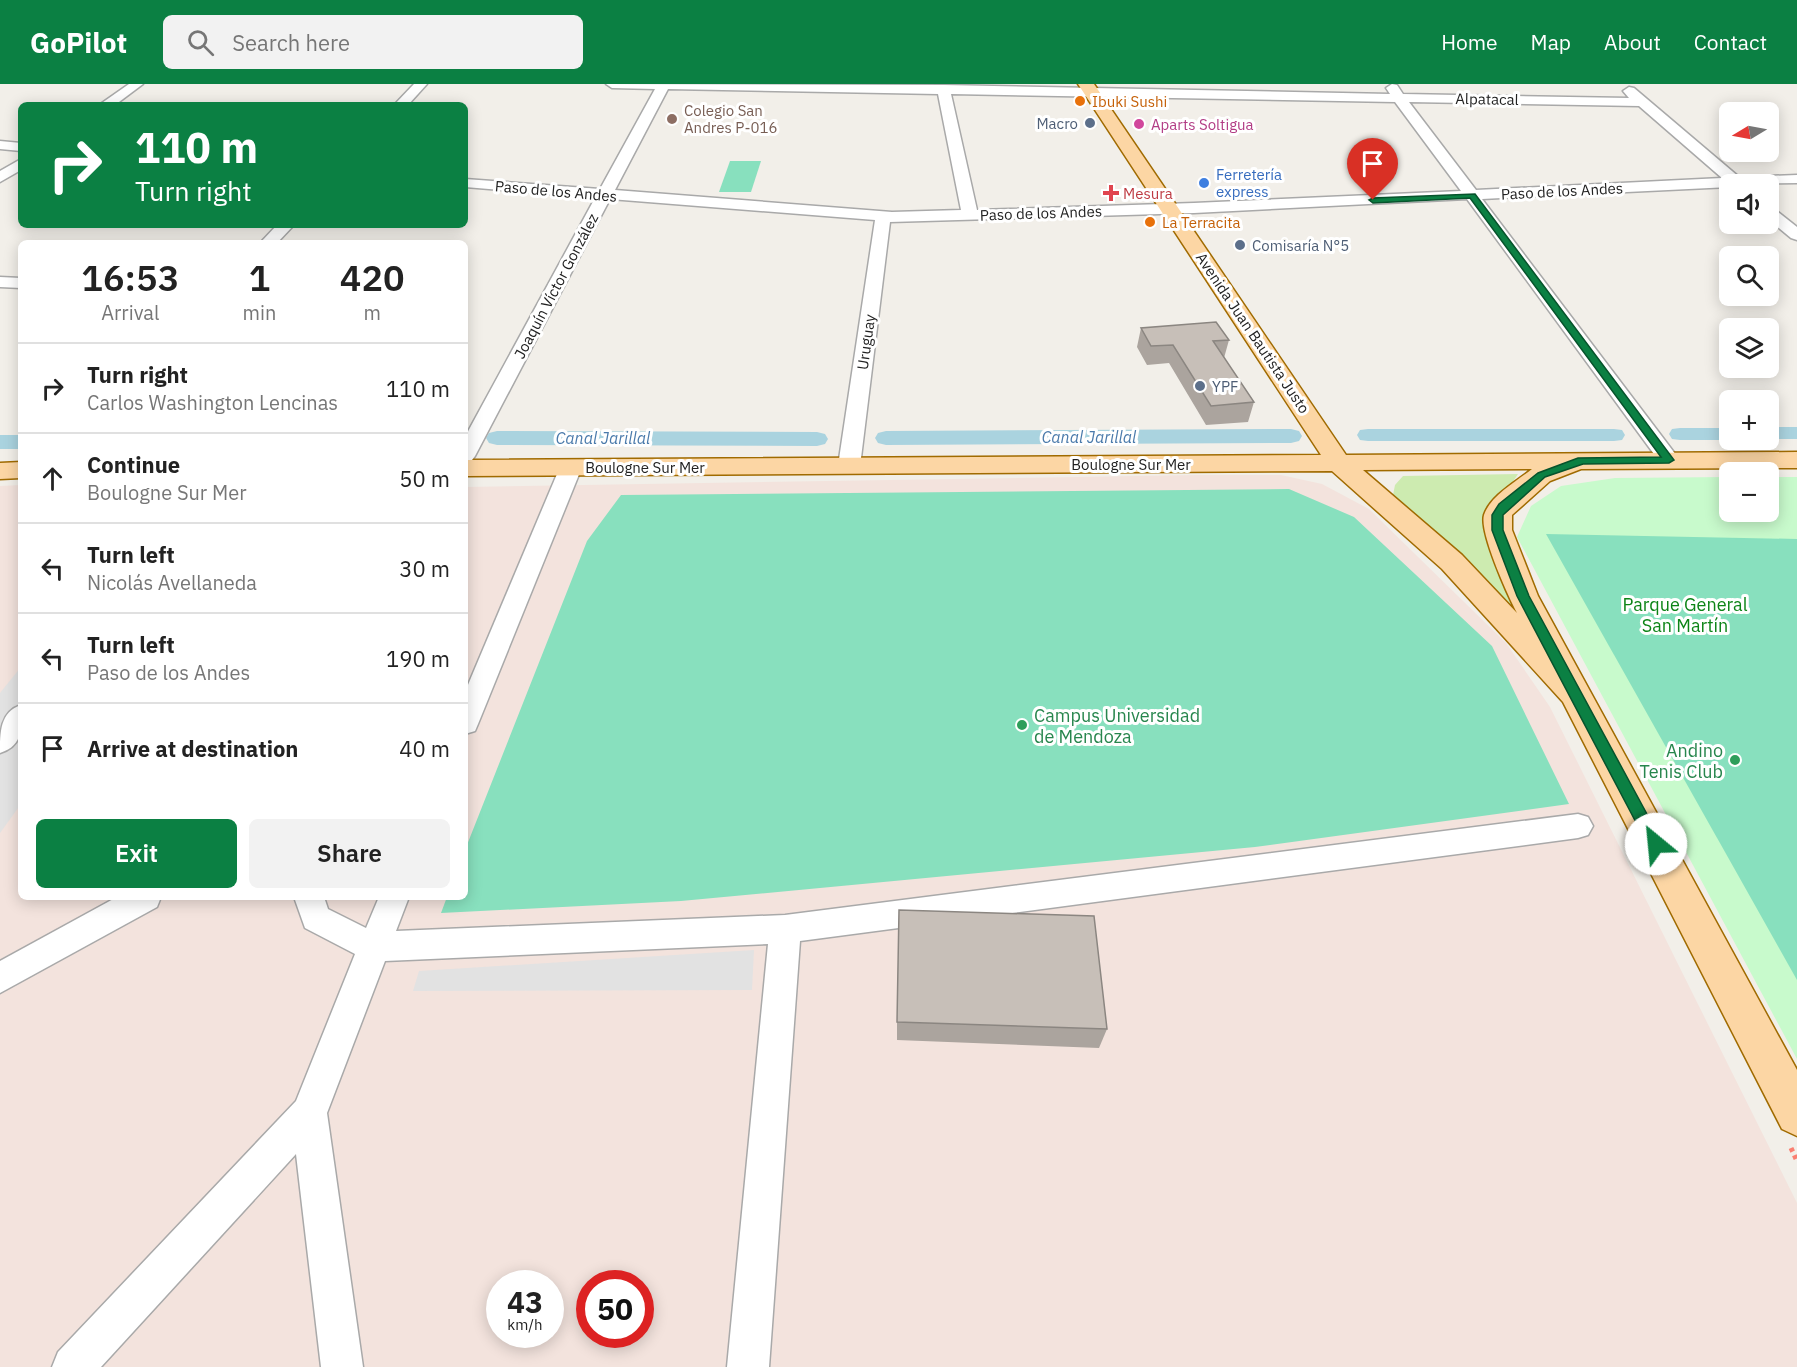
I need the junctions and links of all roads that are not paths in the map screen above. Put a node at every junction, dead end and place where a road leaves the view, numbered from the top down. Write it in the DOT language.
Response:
graph roads {
  1 [pos="137,84"];
  2 [pos="421,84"];
  3 [pos="612,84"];
  4 [pos="664,84"];
  5 [pos="1622,84"];
  6 [pos="1088,88"];
  7 [pos="944,89"];
  8 [pos="1393,90"];
  9 [pos="110,102"];
  10 [pos="404,102"];
  11 [pos="1642,102"];
  12 [pos="0,145"];
  13 [pos="18,147"];
  14 [pos="18,166"];
  15 [pos="1726,174"];
  16 [pos="0,178"];
  17 [pos="1797,179"];
  18 [pos="1779,180"];
  19 [pos="468,183"];
  20 [pos="1719,184"];
  21 [pos="605,195"];
  22 [pos="1472,196"];
  23 [pos="1169,209"];
  24 [pos="970,215"];
  25 [pos="883,217"];
  26 [pos="1779,220"];
  27 [pos="283,228"];
  28 [pos="1797,235"];
  29 [pos="271,240"];
  30 [pos="0,282"];
  31 [pos="18,283"];
  32 [pos="468,450"];
  33 [pos="1582,460"];
  34 [pos="1669,460"];
  35 [pos="1797,460"];
  36 [pos="1340,463"];
  37 [pos="849,466"];
  38 [pos="571,467"];
  39 [pos="468,468"];
  40 [pos="18,470"];
  41 [pos="0,471"];
  42 [pos="1579,699"];
  43 [pos="468,717"];
  44 [pos="18,719"];
  45 [pos="0,742"];
  46 [pos="1578,826"];
  47 [pos="141,900"];
  48 [pos="310,900"];
  49 [pos="393,900"];
  50 [pos="785,929"];
  51 [pos="373,947"];
  52 [pos="0,978"];
  53 [pos="309,1113"];
  54 [pos="1797,1114"];
  55 [pos="73,1367"];
  56 [pos="342,1367"];
  57 [pos="748,1367"];
  1 -- 9 [label="street"];
  2 -- 10 [label="street"];
  3 -- 4 [label="street, Alpatacal"];
  4 -- 7 [label="street, Alpatacal"];
  4 -- 21 [label="street, Joaquín Víctor González"];
  5 -- 11 [label="street"];
  6 -- 7 [label="street, Alpatacal"];
  6 -- 8 [label="street, Alpatacal"];
  6 -- 23 [label="main road, Avenida Juan Bautista Justo"];
  7 -- 24 [label="street"];
  8 -- 11 [label="street, Alpatacal"];
  8 -- 22 [label="street"];
  11 -- 15 [label="street"];
  12 -- 13 [label="street"];
  14 -- 16 [label="street"];
  17 -- 18 [label="street, Paso de los Andes"];
  19 -- 21 [label="street, Paso de los Andes"];
  20 -- 22 [label="street, Paso de los Andes"];
  21 -- 25 [label="street, Paso de los Andes"];
  21 -- 32 [label="street, Joaquín Víctor González"];
  22 -- 23 [label="street, Paso de los Andes"];
  22 -- 34 [label="street"];
  23 -- 24 [label="street, Paso de los Andes"];
  23 -- 36 [label="main road, Avenida Juan Bautista Justo"];
  24 -- 25 [label="street, Paso de los Andes"];
  25 -- 37 [label="street, Uruguay"];
  26 -- 28 [label="street"];
  27 -- 29 [label="street"];
  30 -- 31 [label="street"];
  33 -- 34 [label="main road, Boulogne Sur Mer"];
  33 -- 36 [label="main road, Boulogne Sur Mer"];
  33 -- 42 [label="main road"];
  34 -- 35 [label="main road, Boulogne Sur Mer"];
  36 -- 37 [label="main road, Boulogne Sur Mer"];
  36 -- 42 [label="main road, Avenida Juan Bautista Justo"];
  37 -- 38 [label="main road, Boulogne Sur Mer"];
  38 -- 39 [label="main road, Boulogne Sur Mer"];
  38 -- 43 [label="street"];
  40 -- 41 [label="main road"];
  42 -- 54 [label="main road"];
  44 -- 45 [label="street"];
  46 -- 50 [label="street"];
  47 -- 52 [label="street"];
  48 -- 51 [label="street"];
  49 -- 51 [label="street"];
  50 -- 51 [label="street"];
  50 -- 57 [label="street"];
  51 -- 53 [label="street"];
  53 -- 55 [label="street"];
  53 -- 56 [label="street"];
}
